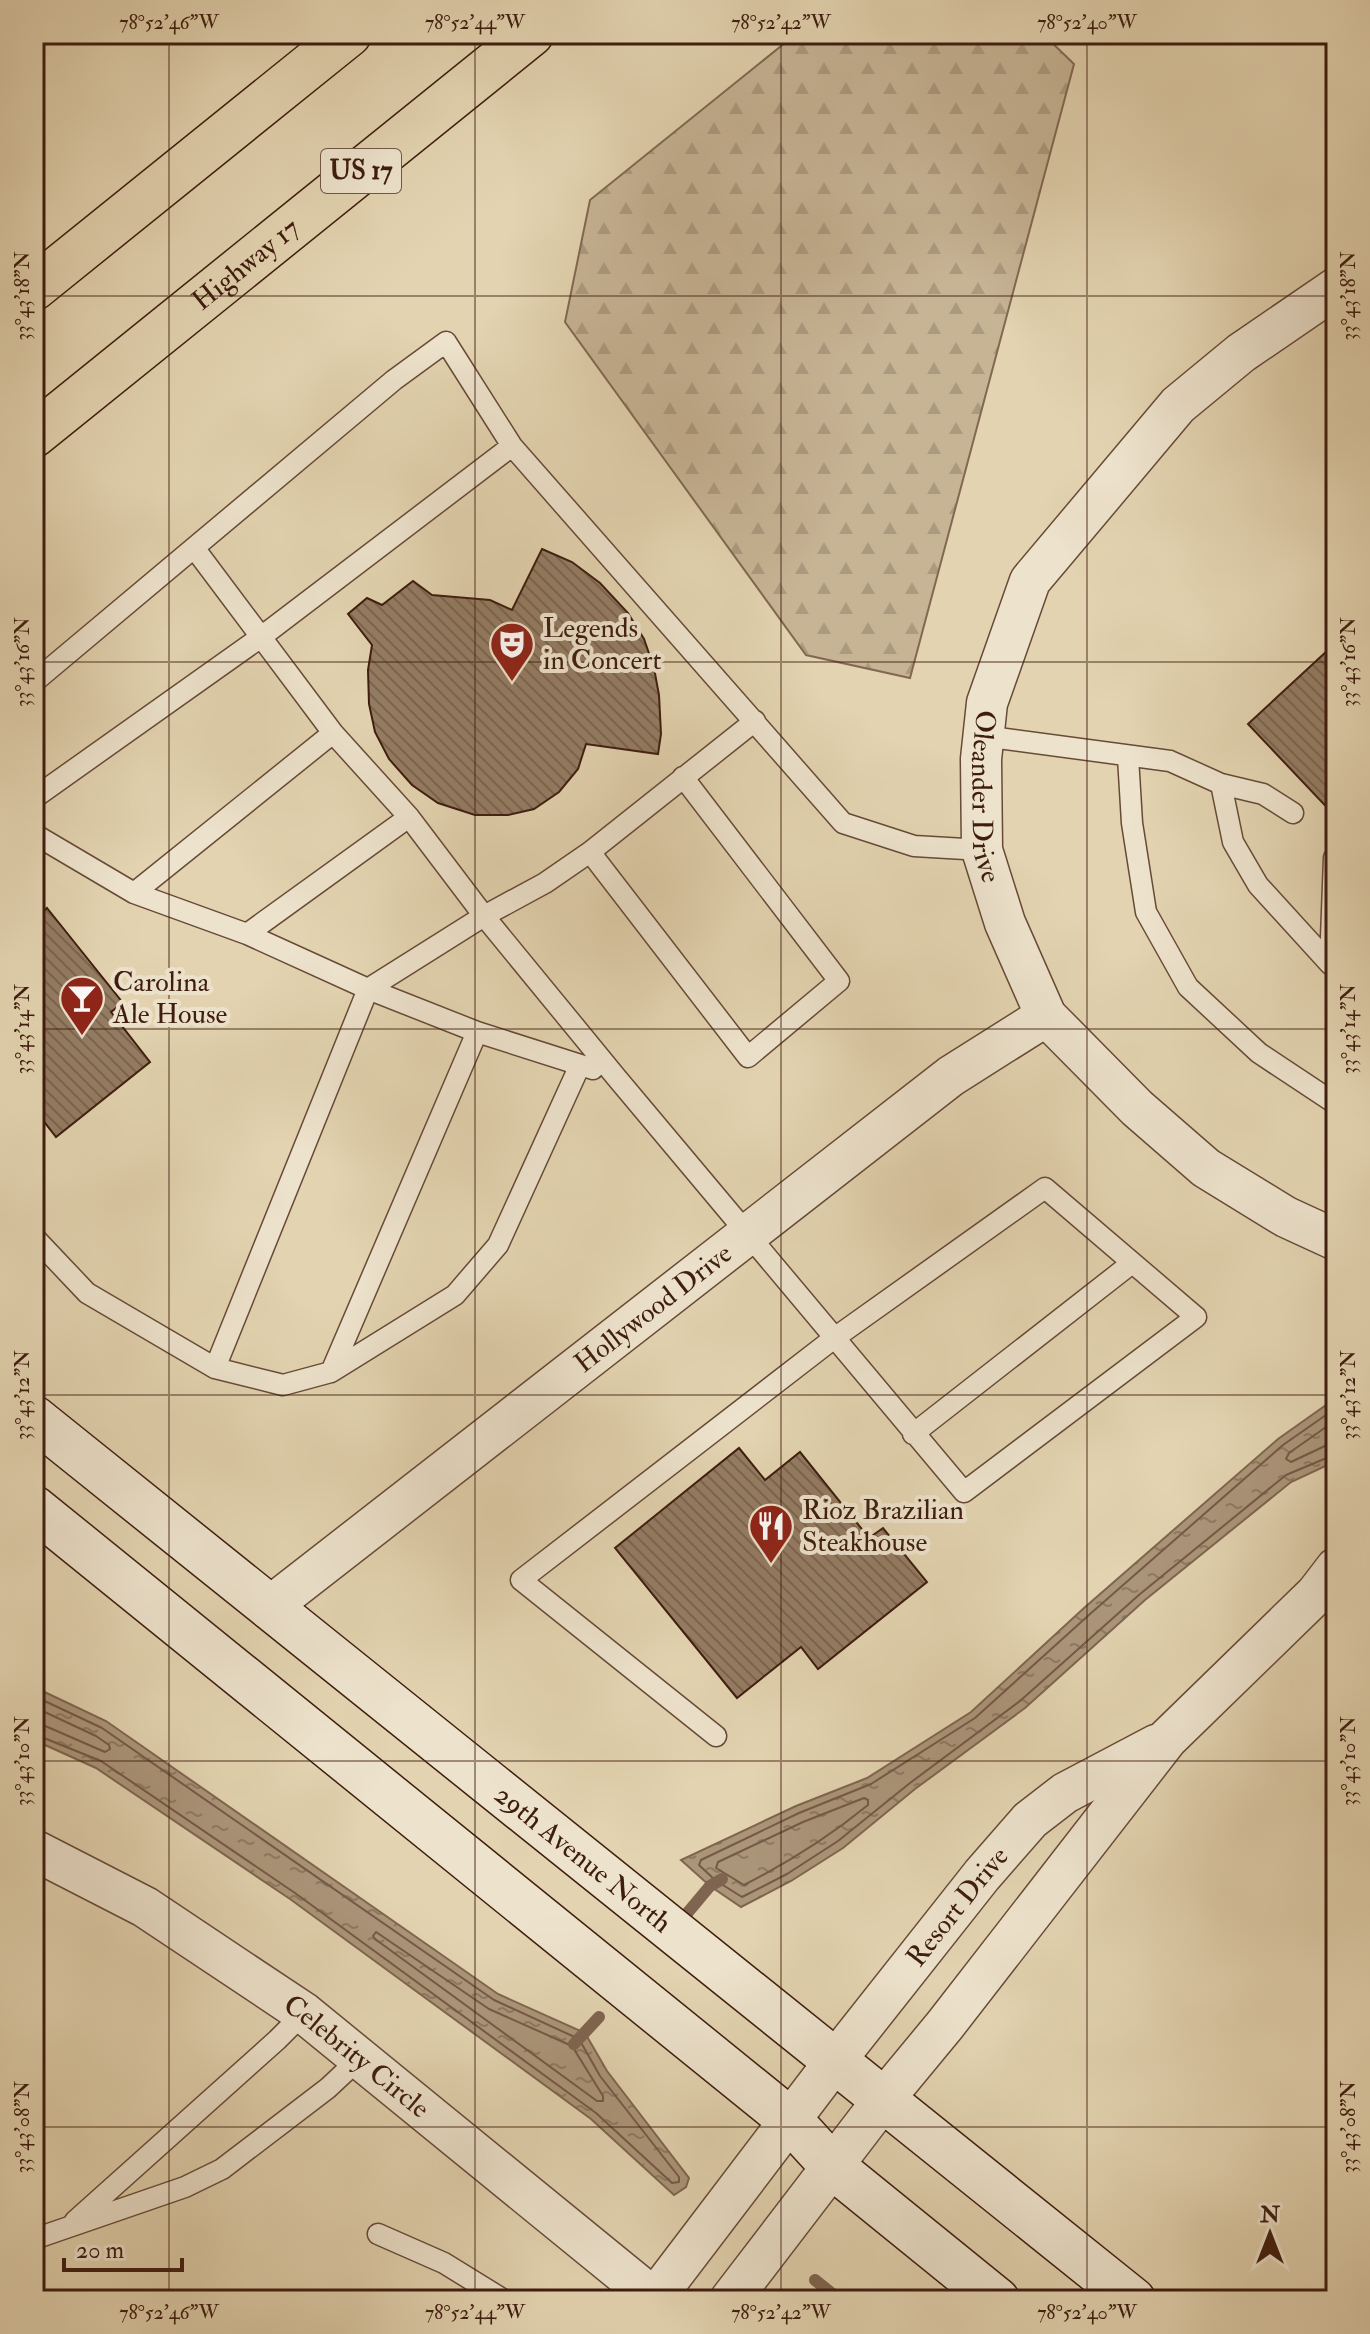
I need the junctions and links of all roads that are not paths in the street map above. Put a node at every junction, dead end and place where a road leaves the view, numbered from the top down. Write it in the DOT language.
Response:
graph roads {
  1 [pos="349,34"];
  2 [pos="531,34"];
  3 [pos="34,288"];
  4 [pos="1336,288"];
  5 [pos="34,435"];
  6 [pos="512,446"];
  7 [pos="195,549"];
  8 [pos="261,637"];
  9 [pos="34,682"];
  10 [pos="755,721"];
  11 [pos="333,733"];
  12 [pos="983,736"];
  13 [pos="1128,757"];
  14 [pos="683,777"];
  15 [pos="1221,784"];
  16 [pos="34,798"];
  17 [pos="1293,813"];
  18 [pos="409,817"];
  19 [pos="34,834"];
  20 [pos="982,850"];
  21 [pos="590,852"];
  22 [pos="1334,858"];
  23 [pos="134,893"];
  24 [pos="484,916"];
  25 [pos="247,934"];
  26 [pos="1333,965"];
  27 [pos="368,989"];
  28 [pos="1046,1016"];
  29 [pos="477,1032"];
  30 [pos="580,1065"];
  31 [pos="616,1077"];
  32 [pos="1336,1104"];
  33 [pos="748,1233"];
  34 [pos="34,1237"];
  35 [pos="1336,1240"];
  36 [pos="1132,1263"];
  37 [pos="833,1339"];
  38 [pos="215,1368"];
  39 [pos="331,1372"];
  40 [pos="34,1418"];
  41 [pos="913,1434"];
  42 [pos="34,1508"];
  43 [pos="1336,1568"];
  44 [pos="268,1608"];
  45 [pos="716,1736"];
  46 [pos="1167,1739"];
  47 [pos="34,1850"];
  48 [pos="304,2013"];
  49 [pos="360,2058"];
  50 [pos="835,2061"];
  51 [pos="883,2100"];
  52 [pos="790,2120"];
  53 [pos="833,2167"];
  54 [pos="69,2226"];
  55 [pos="378,2234"];
  56 [pos="34,2239"];
  57 [pos="655,2299"];
  58 [pos="504,2300"];
  59 [pos="730,2300"];
  60 [pos="997,2300"];
  61 [pos="1133,2300"];
  1 -- 3 [label="highway"];
  2 -- 5 [label="highway, Highway 17 / US 17"];
  4 -- 12 [label="street, Oleander Drive"];
  6 -- 7 [label="lane"];
  6 -- 8 [label="lane"];
  6 -- 10 [label="lane"];
  7 -- 8 [label="lane"];
  7 -- 9 [label="lane"];
  8 -- 11 [label="lane"];
  8 -- 16 [label="lane"];
  10 -- 14 [label="lane"];
  10 -- 20 [label="lane"];
  11 -- 18 [label="lane"];
  11 -- 23 [label="lane"];
  12 -- 13 [label="lane"];
  12 -- 20 [label="street, Oleander Drive"];
  13 -- 15 [label="lane"];
  13 -- 32 [label="lane"];
  14 -- 21 [label="lane"];
  14 -- 21 [label="lane"];
  15 -- 17 [label="lane"];
  15 -- 26 [label="lane"];
  18 -- 24 [label="lane"];
  18 -- 25 [label="lane"];
  19 -- 23 [label="lane"];
  20 -- 28 [label="street, Oleander Drive"];
  21 -- 24 [label="lane"];
  22 -- 26 [label="lane"];
  23 -- 25 [label="lane"];
  24 -- 27 [label="lane"];
  24 -- 31 [label="lane"];
  25 -- 27 [label="lane"];
  27 -- 29 [label="lane"];
  27 -- 38 [label="lane"];
  28 -- 33 [label="street, Hollywood Drive"];
  28 -- 35 [label="street, Oleander Drive"];
  29 -- 30 [label="lane"];
  29 -- 39 [label="lane"];
  30 -- 31 [label="lane"];
  30 -- 39 [label="lane"];
  31 -- 33 [label="lane"];
  33 -- 37 [label="lane"];
  33 -- 44 [label="street, Hollywood Drive"];
  34 -- 38 [label="lane"];
  36 -- 37 [label="lane"];
  36 -- 41 [label="lane"];
  36 -- 41 [label="lane"];
  37 -- 41 [label="lane"];
  37 -- 45 [label="lane"];
  38 -- 39 [label="lane"];
  40 -- 44 [label="main road, 29th Avenue North"];
  42 -- 52 [label="main road"];
  43 -- 46 [label="street, Resort Drive"];
  44 -- 50 [label="main road, 29th Avenue North"];
  46 -- 50 [label="street, Resort Drive"];
  46 -- 51 [label="street, Resort Drive"];
  47 -- 48 [label="street, Celebrity Circle"];
  48 -- 49 [label="street, Celebrity Circle"];
  48 -- 54 [label="lane"];
  49 -- 54 [label="lane"];
  49 -- 57 [label="street, Celebrity Circle"];
  50 -- 51 [label="main road, 29th Avenue North"];
  50 -- 52 [label="street, Resort Drive"];
  51 -- 53 [label="street, Resort Drive"];
  51 -- 61 [label="main road, 29th Avenue North"];
  52 -- 53 [label="main road"];
  52 -- 57 [label="street, Celebrity Circle"];
  53 -- 59 [label="street"];
  53 -- 60 [label="main road"];
  54 -- 56 [label="lane"];
  55 -- 58 [label="lane"];
}
